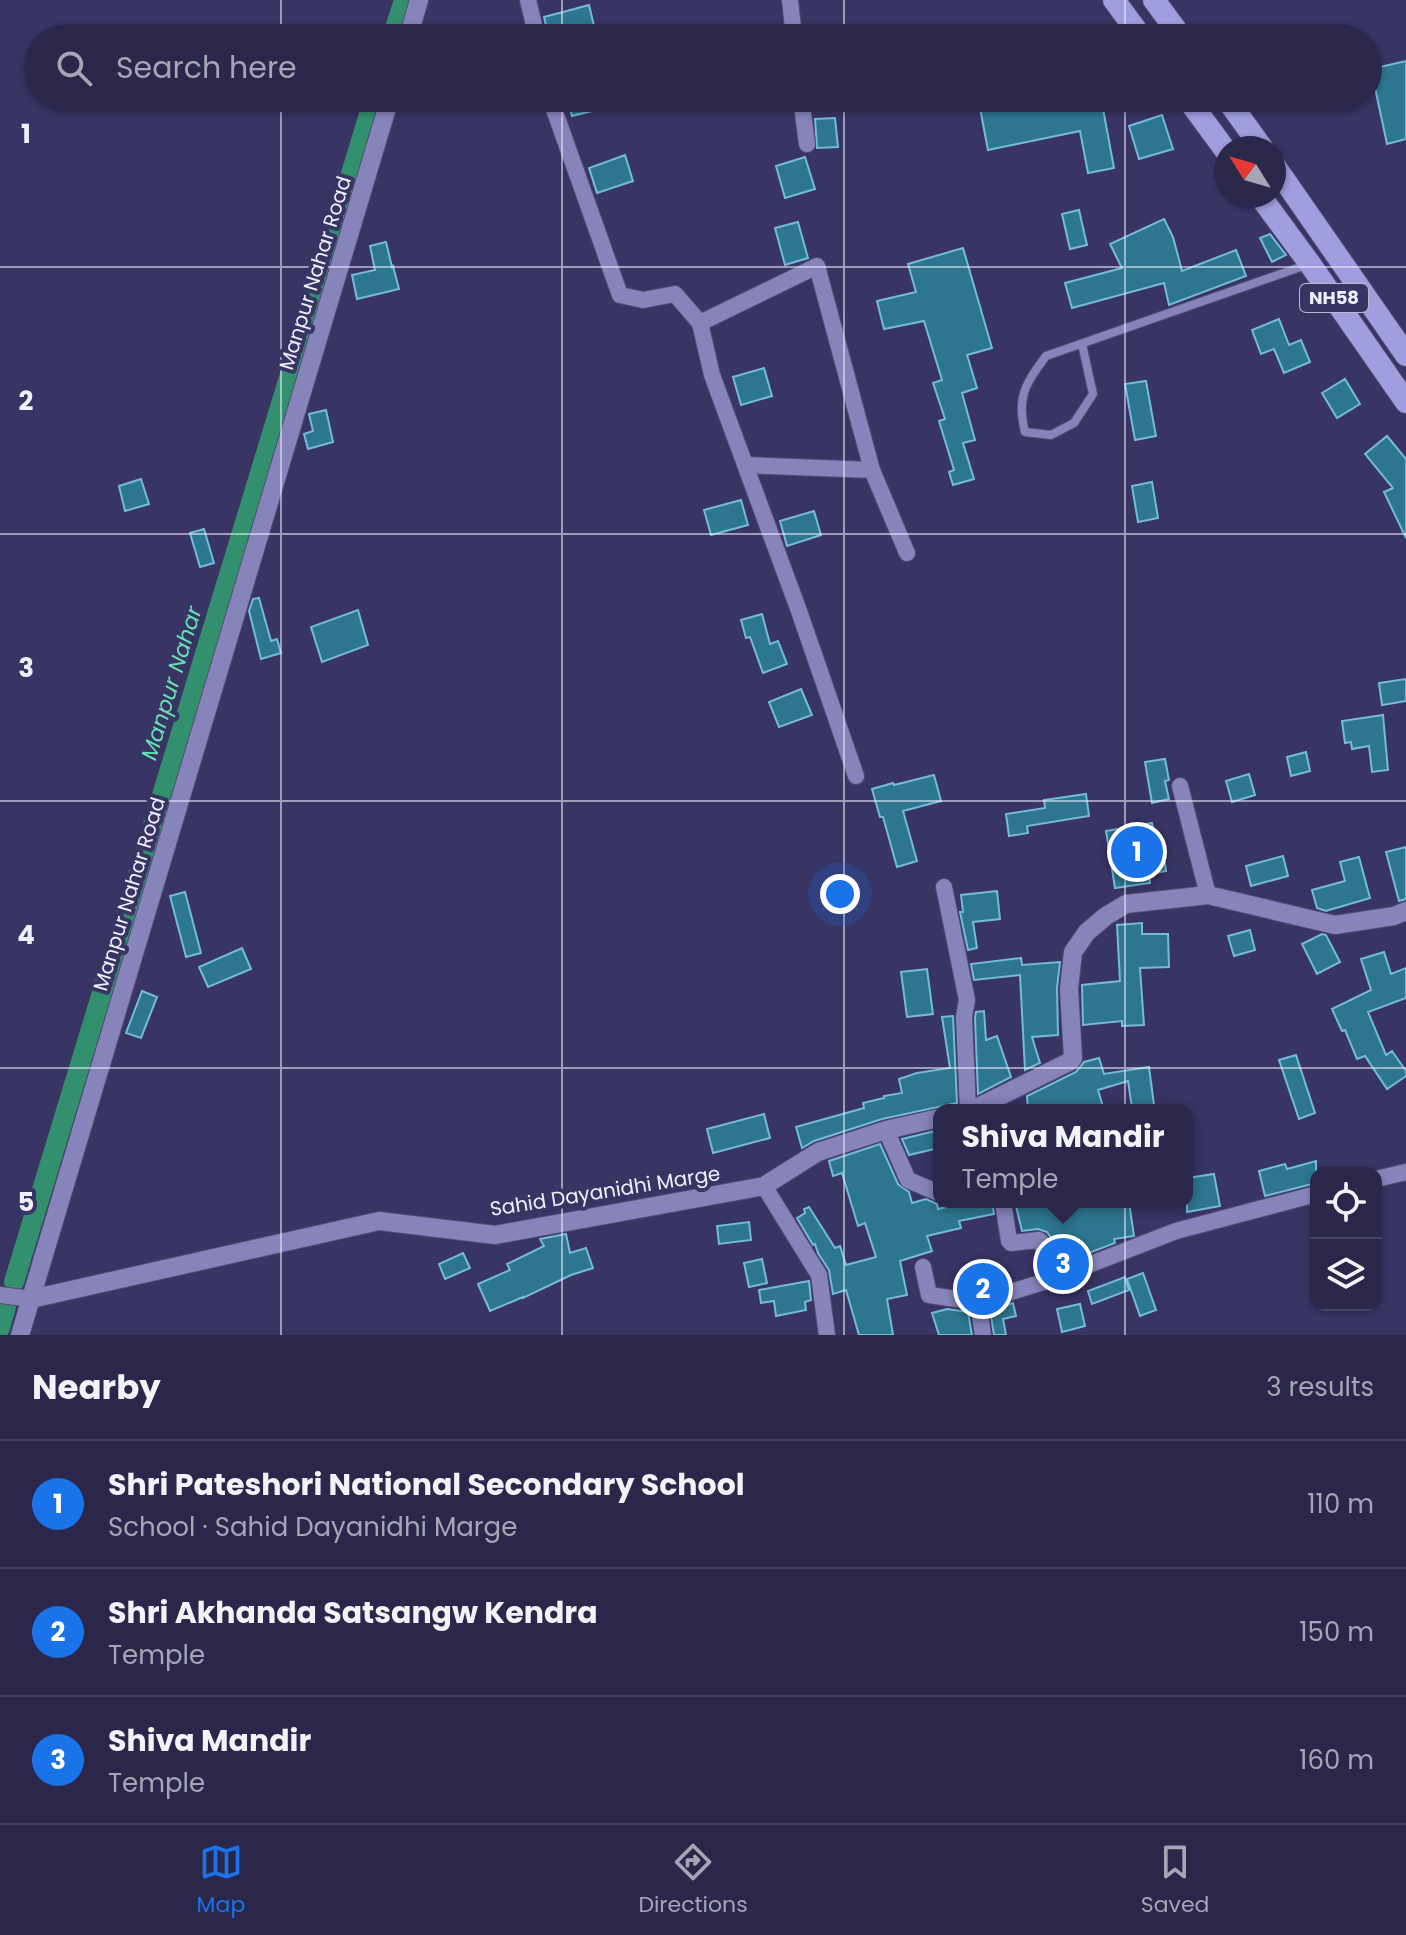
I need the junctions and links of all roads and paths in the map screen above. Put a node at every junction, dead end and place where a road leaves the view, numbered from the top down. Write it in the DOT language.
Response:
graph roads {
  1 [pos="419,0"];
  2 [pos="528,0"];
  3 [pos="790,0"];
  4 [pos="1114,0"];
  5 [pos="1154,0"];
  6 [pos="412,24"];
  7 [pos="534,24"];
  8 [pos="793,24"];
  9 [pos="1132,24"];
  10 [pos="1172,24"];
  11 [pos="386,112"];
  12 [pos="555,112"];
  13 [pos="803,112"];
  14 [pos="1197,112"];
  15 [pos="1236,112"];
  16 [pos="1215,136"];
  17 [pos="1253,136"];
  18 [pos="807,144"];
  19 [pos="1286,182"];
  20 [pos="1269,208"];
  21 [pos="1310,264"];
  22 [pos="700,323"];
  23 [pos="1082,344"];
  24 [pos="1406,355"];
  25 [pos="1406,402"];
  26 [pos="746,465"];
  27 [pos="872,470"];
  28 [pos="907,553"];
  29 [pos="856,776"];
  30 [pos="1180,786"];
  31 [pos="944,887"];
  32 [pos="1208,895"];
  33 [pos="1406,911"];
  34 [pos="976,1104"];
  35 [pos="987,1104"];
  36 [pos="933,1119"];
  37 [pos="886,1130"];
  38 [pos="1406,1172"];
  39 [pos="1382,1178"];
  40 [pos="764,1186"];
  41 [pos="933,1190"];
  42 [pos="1310,1196"];
  43 [pos="1004,1208"];
  44 [pos="923,1267"];
  45 [pos="1050,1280"];
  46 [pos="0,1295"];
  47 [pos="31,1299"];
  48 [pos="978,1302"];
  49 [pos="20,1335"];
  50 [pos="827,1335"];
  51 [pos="983,1335"];
  1 -- 6 [label="street"];
  2 -- 7 [label="street"];
  3 -- 8 [label="street"];
  4 -- 9 [label="highway"];
  5 -- 10 [label="highway"];
  11 -- 47 [label="street, Manpur Nahar Road"];
  12 -- 22 [label="street"];
  13 -- 18 [label="street"];
  14 -- 16 [label="highway"];
  15 -- 17 [label="highway"];
  19 -- 24 [label="highway, NH58"];
  20 -- 21 [label="highway, NH58"];
  21 -- 23 [label="lane"];
  21 -- 25 [label="highway, NH58"];
  22 -- 26 [label="street"];
  22 -- 27 [label="street"];
  23 -- 23 [label="lane"];
  26 -- 27 [label="street"];
  26 -- 29 [label="street"];
  27 -- 28 [label="street"];
  30 -- 32 [label="street"];
  31 -- 34 [label="street"];
  32 -- 33 [label="street"];
  32 -- 35 [label="street"];
  36 -- 37 [label="street, Sahid Dayanidhi Marge"];
  37 -- 40 [label="street, Sahid Dayanidhi Marge"];
  37 -- 41 [label="street"];
  38 -- 39 [label="street"];
  40 -- 47 [label="street, Sahid Dayanidhi Marge"];
  40 -- 50 [label="street"];
  42 -- 45 [label="street"];
  43 -- 45 [label="street"];
  44 -- 48 [label="street"];
  45 -- 48 [label="street"];
  46 -- 47 [label="street"];
  47 -- 49 [label="street, Manpur Nahar Road"];
  48 -- 51 [label="street"];
}
